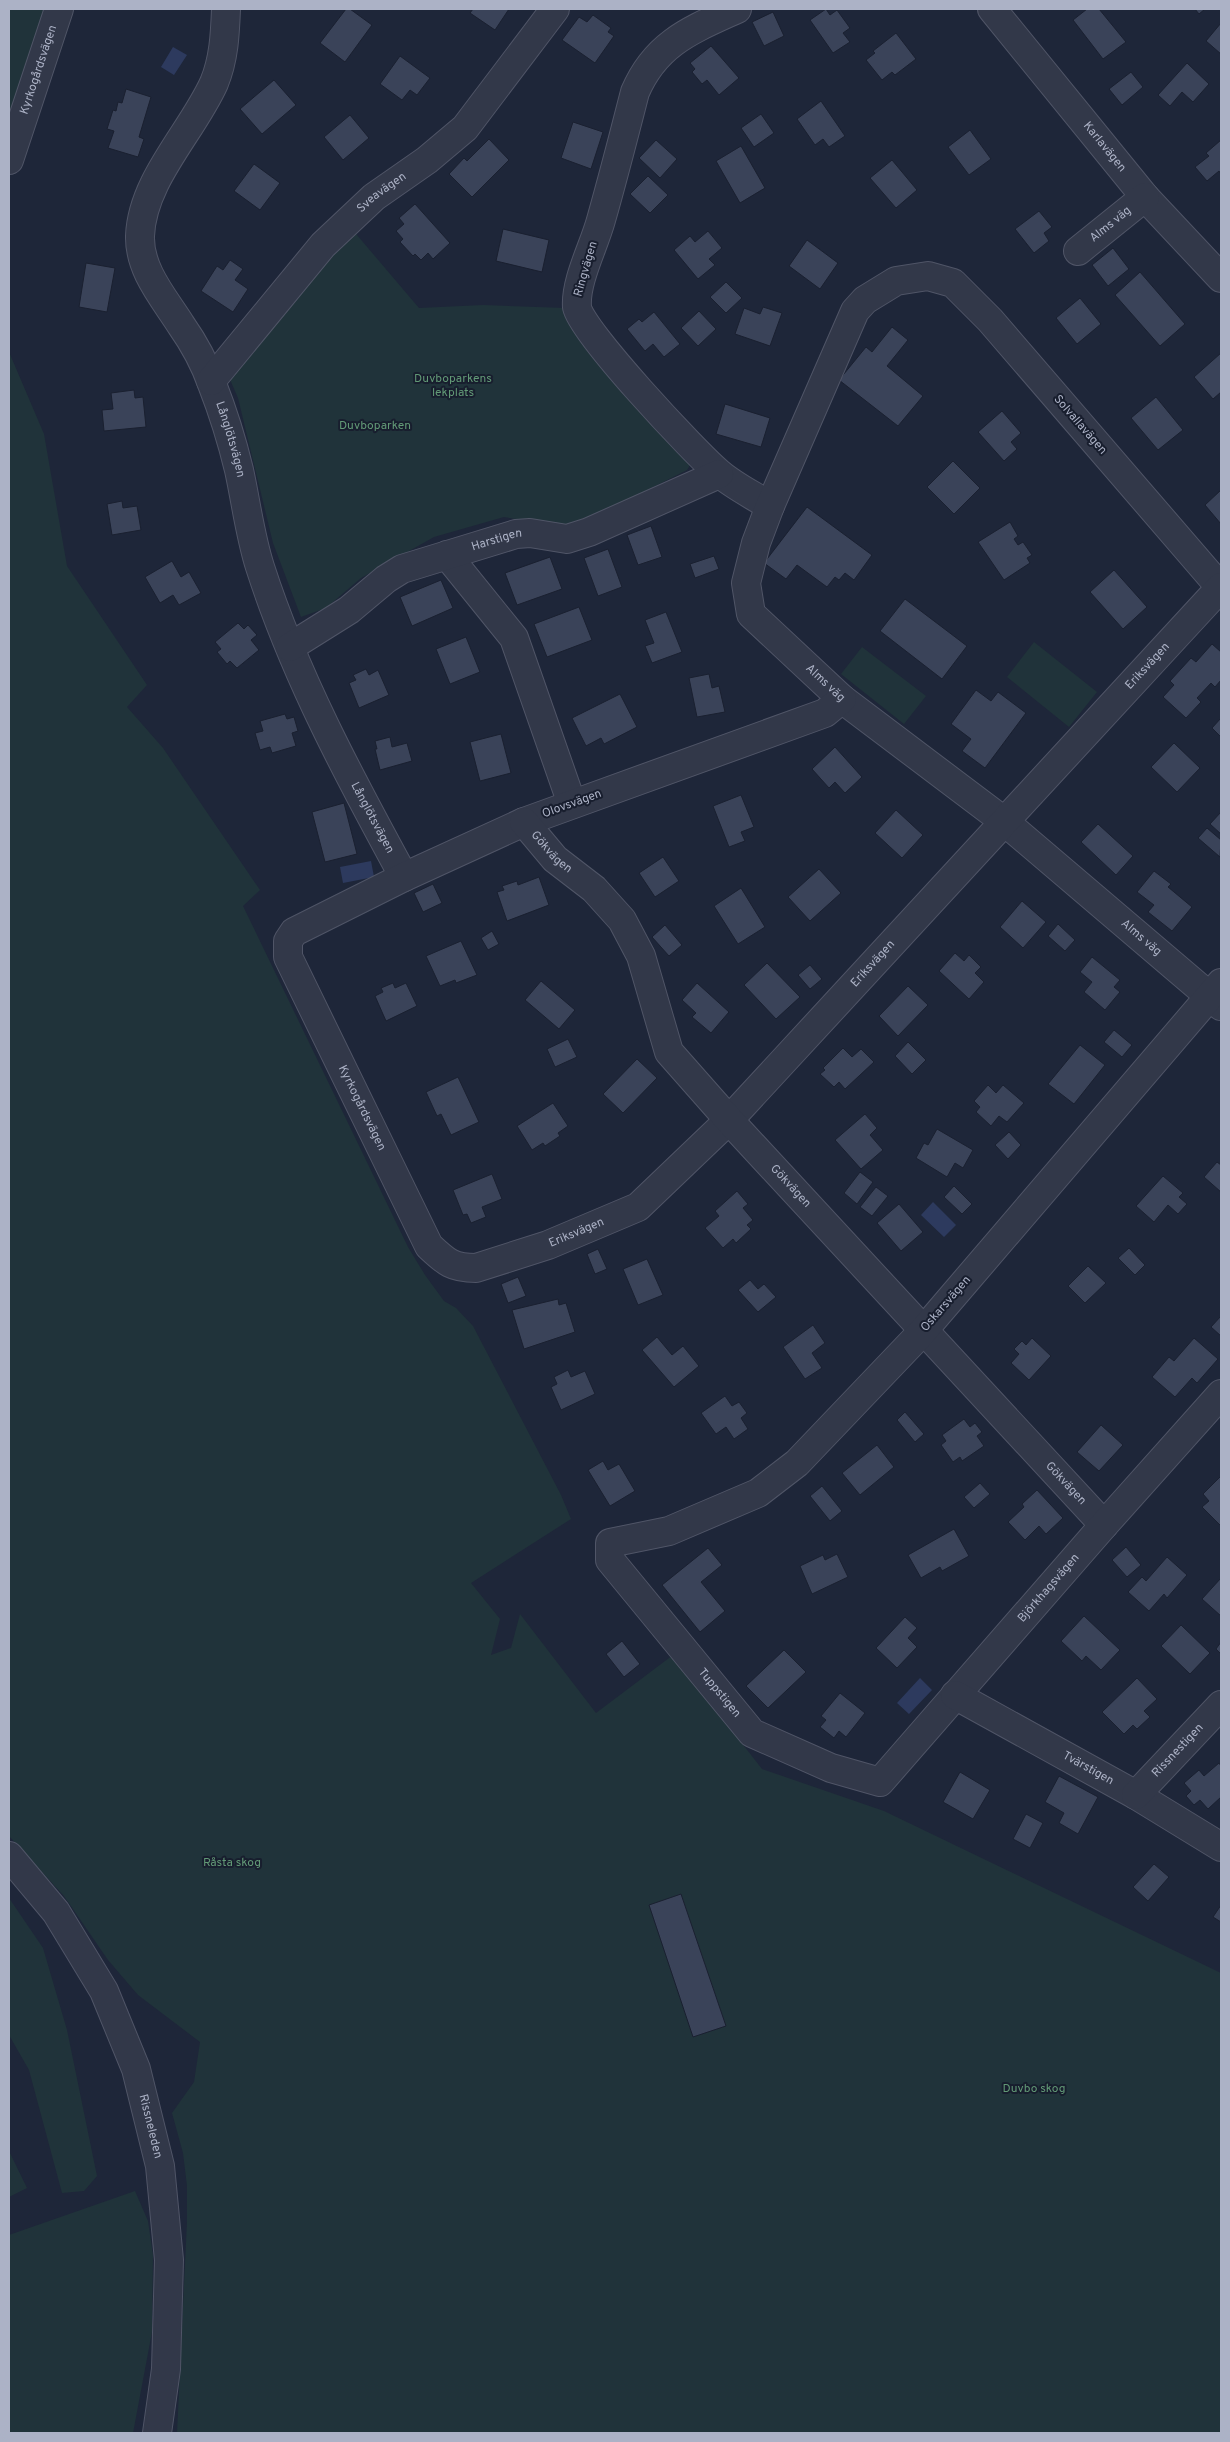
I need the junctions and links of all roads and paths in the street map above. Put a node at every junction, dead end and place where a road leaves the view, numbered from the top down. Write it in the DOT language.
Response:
graph roads {
  1 [pos="59,9"];
  2 [pos="226,9"];
  3 [pos="555,9"];
  4 [pos="737,9"];
  5 [pos="992,9"];
  6 [pos="9,160"];
  7 [pos="1145,197"];
  8 [pos="1078,251"];
  9 [pos="928,276"];
  10 [pos="1221,278"];
  11 [pos="211,380"];
  12 [pos="719,474"];
  13 [pos="770,506"];
  14 [pos="447,555"];
  15 [pos="1221,588"];
  16 [pos="290,647"];
  17 [pos="842,699"];
  18 [pos="572,804"];
  19 [pos="524,822"];
  20 [pos="1005,822"];
  21 [pos="404,878"];
  22 [pos="307,926"];
  23 [pos="1218,995"];
  24 [pos="729,1120"];
  25 [pos="476,1268"];
  26 [pos="923,1331"];
  27 [pos="1221,1394"];
  28 [pos="1104,1526"];
  29 [pos="610,1543"];
  30 [pos="955,1695"];
  31 [pos="1221,1705"];
  32 [pos="880,1782"];
  33 [pos="1136,1795"];
  34 [pos="1221,1847"];
  35 [pos="9,1856"];
  36 [pos="157,2433"];
  1 -- 6 [label="street, Kyrkogårdsvägen"];
  2 -- 11 [label="street, Långlötsvägen"];
  3 -- 11 [label="street, Sveavägen"];
  4 -- 12 [label="street, Ringvägen"];
  5 -- 7 [label="street, Karlavägen"];
  7 -- 8 [label="street, Alms väg"];
  7 -- 10 [label="street, Karlavägen"];
  9 -- 13 [label="street, Alms väg"];
  9 -- 15 [label="street, Solvallavägen"];
  11 -- 16 [label="street, Långlötsvägen"];
  12 -- 13 [label="street, Ringvägen"];
  12 -- 14 [label="street, Harstigen"];
  13 -- 17 [label="street, Alms väg"];
  14 -- 16 [label="street, Harstigen"];
  14 -- 18 [label="street"];
  15 -- 20 [label="street, Eriksvägen"];
  16 -- 21 [label="street, Långlötsvägen"];
  17 -- 18 [label="street, Olovsvägen"];
  17 -- 20 [label="street, Alms väg"];
  18 -- 19 [label="street, Olovsvägen"];
  19 -- 21 [label="street, Olovsvägen"];
  19 -- 24 [label="street, Gökvägen"];
  20 -- 23 [label="street, Alms väg"];
  20 -- 24 [label="street, Eriksvägen"];
  21 -- 22 [label="street, Olovsvägen"];
  22 -- 25 [label="street, Kyrkogårdsvägen"];
  23 -- 26 [label="street, Oskarsvägen"];
  24 -- 25 [label="street, Eriksvägen"];
  24 -- 26 [label="street, Gökvägen"];
  26 -- 28 [label="street, Gökvägen"];
  26 -- 29 [label="street, Oskarsvägen"];
  27 -- 28 [label="street, Björkhagsvägen"];
  28 -- 30 [label="street, Björkhagsvägen"];
  29 -- 32 [label="street, Tuppstigen"];
  30 -- 32 [label="street, Björkhagsvägen"];
  30 -- 33 [label="street, Tvärstigen"];
  31 -- 33 [label="street, Rissnestigen"];
  33 -- 34 [label="street, Tvärstigen"];
  35 -- 36 [label="street, Rissneleden"];
}
